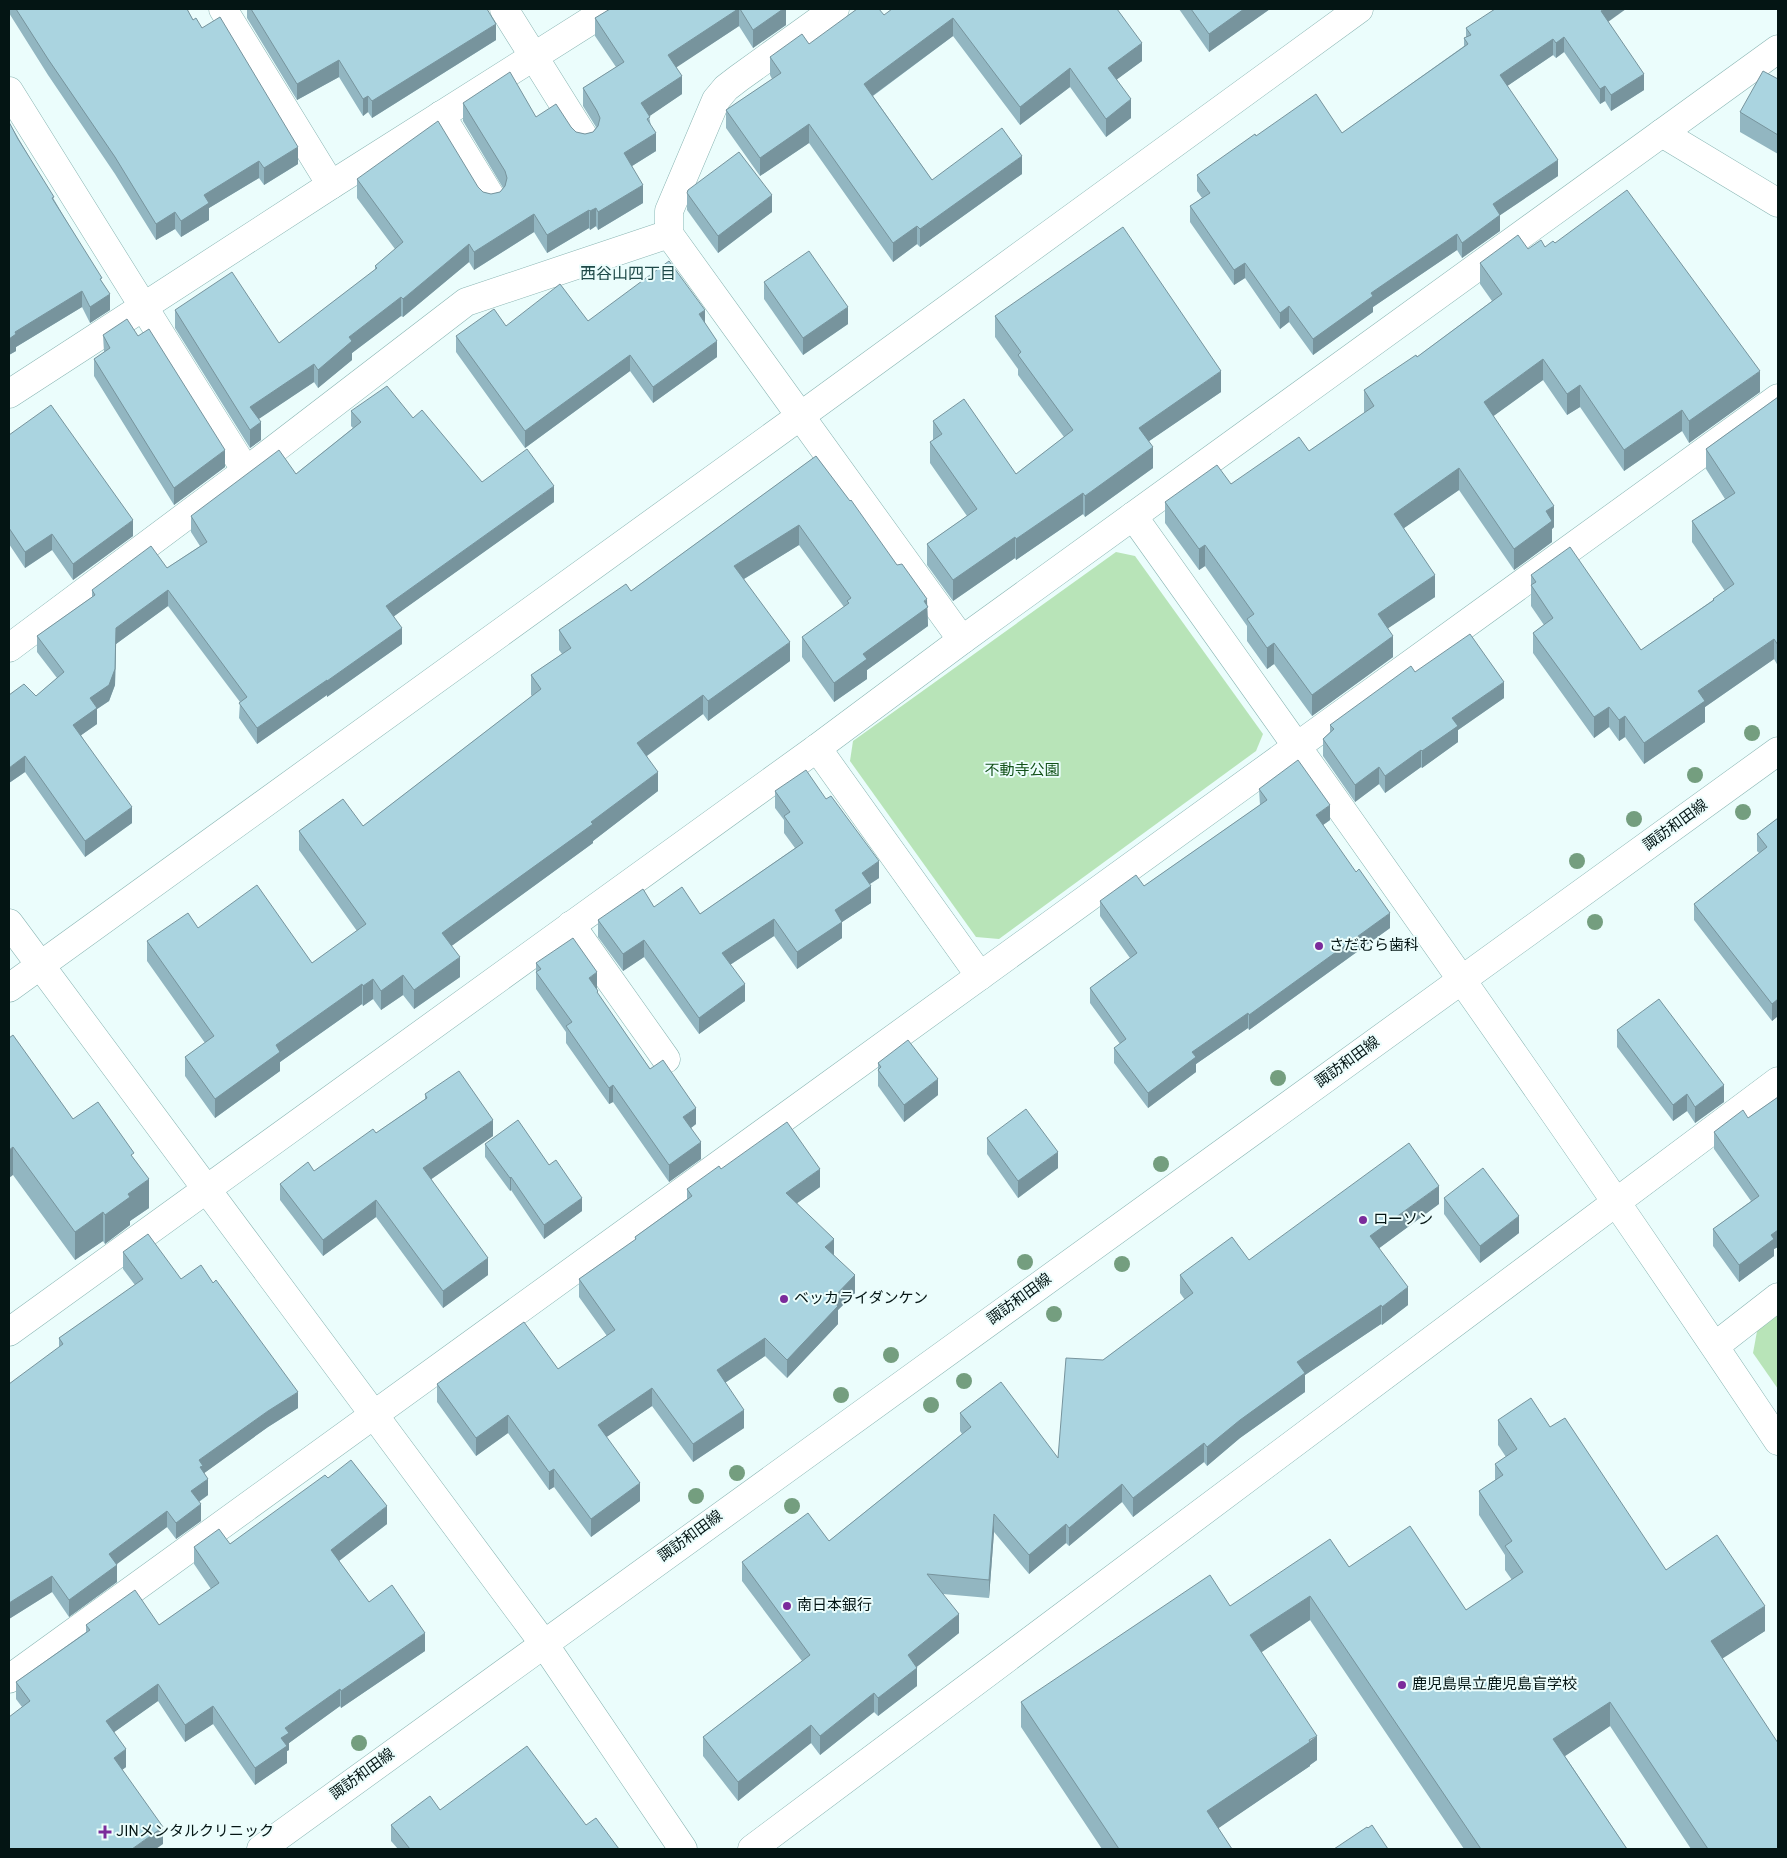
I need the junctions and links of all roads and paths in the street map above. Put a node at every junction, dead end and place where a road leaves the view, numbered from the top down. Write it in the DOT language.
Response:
graph roads {
  1 [pos="223,9"];
  2 [pos="504,9"];
  3 [pos="609,9"];
  4 [pos="835,9"];
  5 [pos="1359,9"];
  6 [pos="1778,49"];
  7 [pos="534,56"];
  8 [pos="9,91"];
  9 [pos="441,115"];
  10 [pos="1662,133"];
  11 [pos="584,137"];
  12 [pos="331,185"];
  13 [pos="491,196"];
  14 [pos="1778,203"];
  15 [pos="669,234"];
  16 [pos="143,307"];
  17 [pos="9,394"];
  18 [pos="1778,398"];
  19 [pos="799,417"];
  20 [pos="246,471"];
  21 [pos="1133,516"];
  22 [pos="962,640"];
  23 [pos="9,648"];
  24 [pos="1297,746"];
  25 [pos="817,748"];
  26 [pos="1778,752"];
  27 [pos="9,923"];
  28 [pos="572,925"];
  29 [pos="40,964"];
  30 [pos="980,976"];
  31 [pos="1463,980"];
  32 [pos="9,988"];
  33 [pos="666,1059"];
  34 [pos="1778,1081"];
  35 [pos="207,1188"];
  36 [pos="1617,1203"];
  37 [pos="1778,1297"];
  38 [pos="9,1332"];
  39 [pos="1715,1346"];
  40 [pos="374,1414"];
  41 [pos="1778,1440"];
  42 [pos="544,1644"];
  43 [pos="9,1679"];
  44 [pos="262,1849"];
  45 [pos="683,1849"];
  46 [pos="752,1849"];
  1 -- 12 [label="street"];
  2 -- 7 [label="street"];
  3 -- 7 [label="street"];
  4 -- 15 [label="street"];
  5 -- 19 [label="street"];
  6 -- 10 [label="street"];
  7 -- 9 [label="street"];
  7 -- 11 [label="street"];
  8 -- 16 [label="street"];
  9 -- 12 [label="street"];
  9 -- 13 [label="street"];
  10 -- 14 [label="street"];
  10 -- 21 [label="street"];
  12 -- 16 [label="street"];
  15 -- 19 [label="street"];
  15 -- 20 [label="street"];
  16 -- 17 [label="street"];
  16 -- 20 [label="street"];
  18 -- 24 [label="street"];
  19 -- 22 [label="street"];
  19 -- 29 [label="street"];
  20 -- 23 [label="street"];
  21 -- 22 [label="street"];
  21 -- 24 [label="street"];
  22 -- 25 [label="street"];
  24 -- 30 [label="street"];
  24 -- 31 [label="street"];
  25 -- 28 [label="street"];
  25 -- 30 [label="street"];
  26 -- 31 [label="street, 諏訪和田線"];
  27 -- 29 [label="street"];
  28 -- 33 [label="street"];
  28 -- 35 [label="street"];
  29 -- 32 [label="street"];
  29 -- 35 [label="street"];
  30 -- 40 [label="street"];
  31 -- 36 [label="street"];
  31 -- 42 [label="street, 諏訪和田線"];
  34 -- 36 [label="street"];
  35 -- 38 [label="street"];
  35 -- 40 [label="street"];
  36 -- 39 [label="street"];
  36 -- 46 [label="street"];
  37 -- 39 [label="street"];
  39 -- 41 [label="street"];
  40 -- 42 [label="street"];
  40 -- 43 [label="street"];
  42 -- 44 [label="street, 諏訪和田線"];
  42 -- 45 [label="street"];
}
